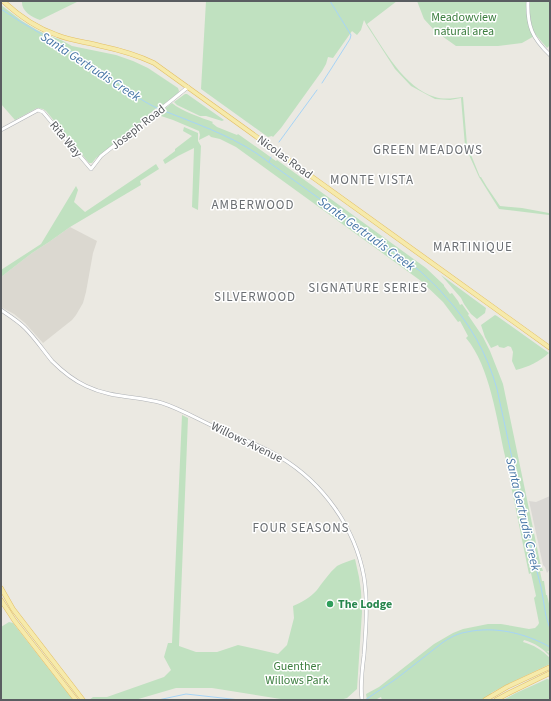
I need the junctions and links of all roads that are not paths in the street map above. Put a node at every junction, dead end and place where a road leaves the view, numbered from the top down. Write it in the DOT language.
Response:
graph roads {
  1 [pos="3,1"];
  2 [pos="528,1"];
  3 [pos="550,55"];
  4 [pos="188,87"];
  5 [pos="1,130"];
  6 [pos="91,169"];
  7 [pos="1,310"];
  8 [pos="550,348"];
  9 [pos="1,588"];
  10 [pos="1,600"];
  11 [pos="550,667"];
  12 [pos="550,673"];
  13 [pos="76,700"];
  14 [pos="84,700"];
  15 [pos="362,700"];
  16 [pos="485,700"];
  17 [pos="496,700"];
  1 -- 4 [label="main road, Nicolas Road"];
  2 -- 3 [label="street"];
  4 -- 6 [label="street, Joseph Road"];
  4 -- 8 [label="main road, Nicolas Road"];
  5 -- 6 [label="street, Rita Way"];
  7 -- 15 [label="street, Willows Avenue"];
  9 -- 14 [label="main road"];
  10 -- 13 [label="main road"];
  11 -- 16 [label="main road"];
  12 -- 17 [label="main road"];
}
